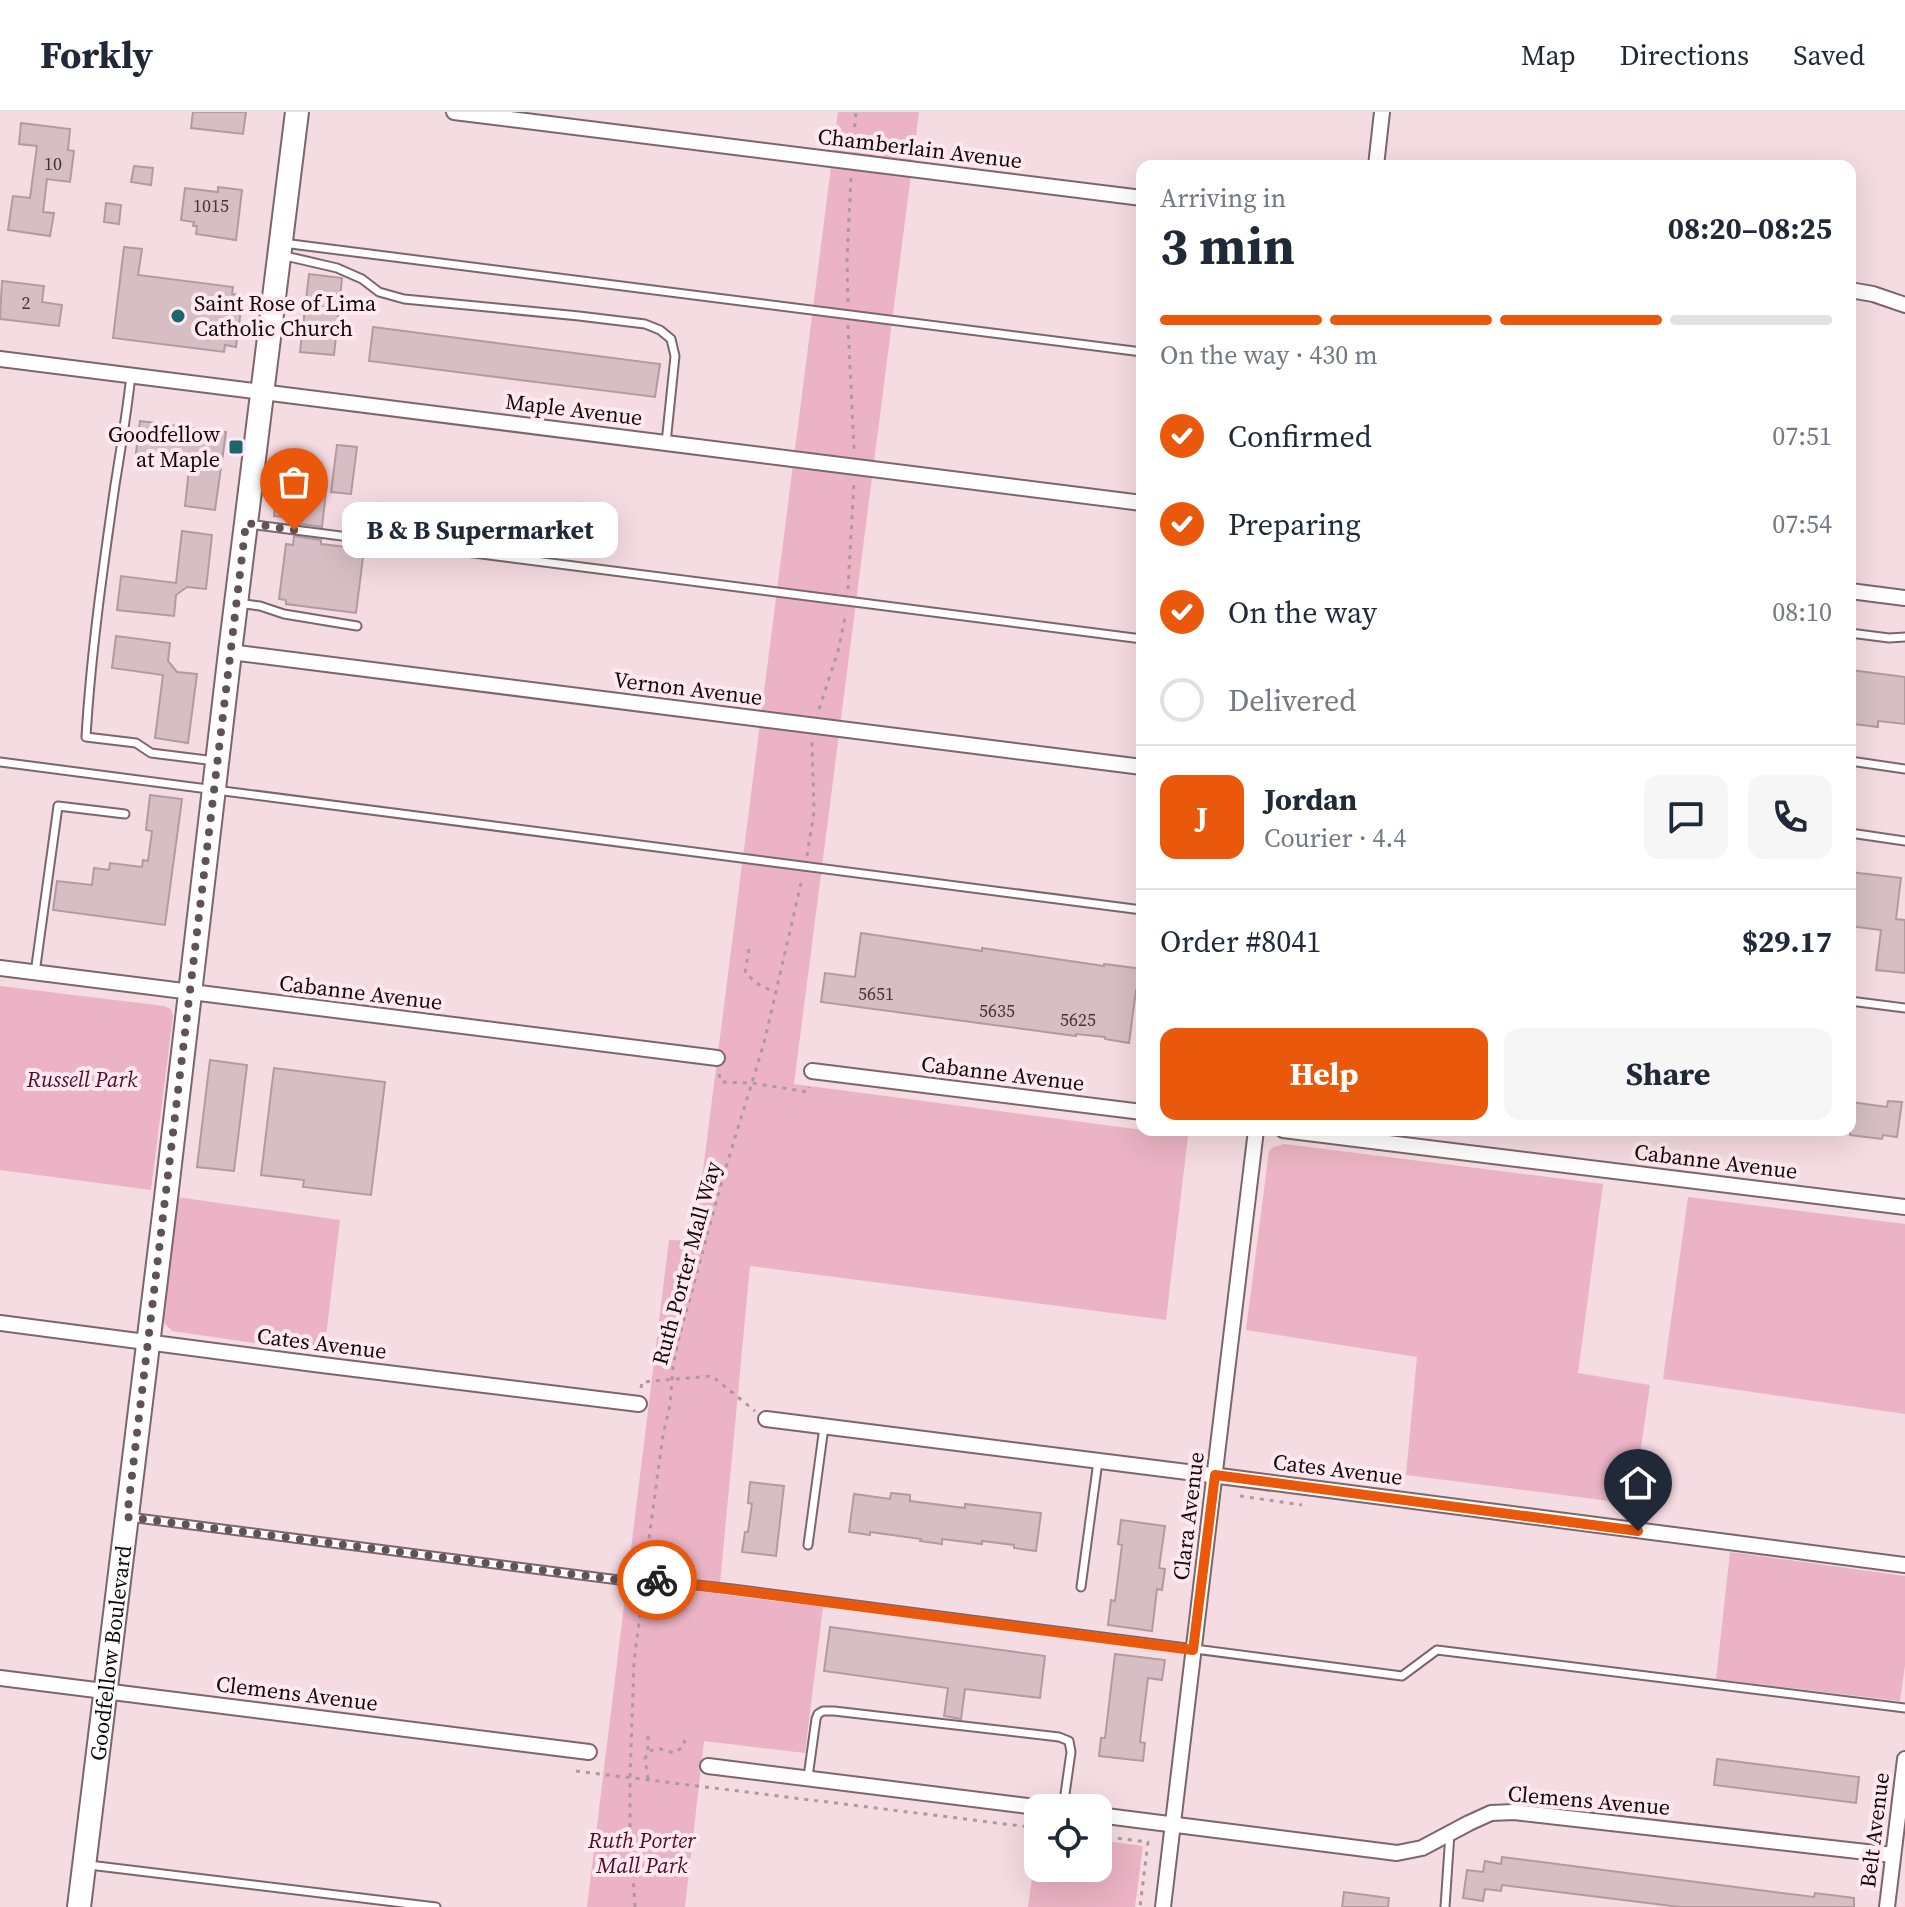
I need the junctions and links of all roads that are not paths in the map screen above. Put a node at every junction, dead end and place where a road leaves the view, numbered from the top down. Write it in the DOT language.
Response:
graph roads {
  1 [pos="297,112"];
  2 [pos="454,112"];
  3 [pos="1382,112"];
  4 [pos="1377,160"];
  5 [pos="1136,197"];
  6 [pos="280,248"];
  7 [pos="1856,291"];
  8 [pos="1905,305"];
  9 [pos="1136,351"];
  10 [pos="0,359"];
  11 [pos="131,375"];
  12 [pos="263,391"];
  13 [pos="666,443"];
  14 [pos="1136,502"];
  15 [pos="246,523"];
  16 [pos="1856,592"];
  17 [pos="1905,598"];
  18 [pos="236,602"];
  19 [pos="357,626"];
  20 [pos="1856,634"];
  21 [pos="1905,637"];
  22 [pos="1136,638"];
  23 [pos="230,652"];
  24 [pos="216,761"];
  25 [pos="0,762"];
  26 [pos="1856,762"];
  27 [pos="1136,766"];
  28 [pos="1905,769"];
  29 [pos="213,791"];
  30 [pos="125,814"];
  31 [pos="1856,834"];
  32 [pos="1905,841"];
  33 [pos="1136,909"];
  34 [pos="0,968"];
  35 [pos="35,973"];
  36 [pos="189,992"];
  37 [pos="1856,1002"];
  38 [pos="1905,1008"];
  39 [pos="717,1058"];
  40 [pos="812,1071"];
  41 [pos="1136,1111"];
  42 [pos="1255,1136"];
  43 [pos="1331,1136"];
  44 [pos="1905,1207"];
  45 [pos="0,1323"];
  46 [pos="148,1342"];
  47 [pos="639,1404"];
  48 [pos="766,1419"];
  49 [pos="824,1427"];
  50 [pos="1098,1461"];
  51 [pos="1215,1475"];
  52 [pos="127,1517"];
  53 [pos="808,1545"];
  54 [pos="1905,1565"];
  55 [pos="1081,1587"];
  56 [pos="1193,1650"];
  57 [pos="0,1678"];
  58 [pos="106,1691"];
  59 [pos="1905,1708"];
  60 [pos="589,1752"];
  61 [pos="1905,1759"];
  62 [pos="708,1766"];
  63 [pos="807,1778"];
  64 [pos="1065,1794"];
  65 [pos="1024,1805"];
  66 [pos="1112,1817"];
  67 [pos="1173,1824"];
  68 [pos="1450,1832"];
  69 [pos="1893,1855"];
  70 [pos="84,1864"];
  71 [pos="79,1907"];
  72 [pos="436,1907"];
  73 [pos="1163,1907"];
  74 [pos="1445,1907"];
  75 [pos="1887,1907"];
  1 -- 6 [label="main road, Goodfellow Boulevard"];
  2 -- 5 [label="street, Chamberlain Avenue"];
  3 -- 4 [label="street"];
  6 -- 9 [label="lane"];
  6 -- 12 [label="main road, Goodfellow Boulevard"];
  6 -- 13 [label="lane"];
  7 -- 8 [label="street"];
  10 -- 11 [label="street, Maple Avenue"];
  11 -- 12 [label="street, Maple Avenue"];
  11 -- 24 [label="lane"];
  12 -- 13 [label="street, Maple Avenue"];
  12 -- 15 [label="main road, Goodfellow Boulevard"];
  13 -- 14 [label="street, Maple Avenue"];
  15 -- 18 [label="main road, Goodfellow Boulevard"];
  15 -- 22 [label="lane"];
  16 -- 17 [label="street"];
  18 -- 19 [label="lane"];
  18 -- 23 [label="main road, Goodfellow Boulevard"];
  20 -- 21 [label="lane"];
  23 -- 24 [label="main road, Goodfellow Boulevard"];
  23 -- 27 [label="street, Vernon Avenue"];
  24 -- 29 [label="main road, Goodfellow Boulevard"];
  25 -- 29 [label="lane"];
  26 -- 28 [label="lane"];
  29 -- 33 [label="lane"];
  29 -- 36 [label="main road, Goodfellow Boulevard"];
  30 -- 35 [label="lane"];
  31 -- 32 [label="lane"];
  34 -- 35 [label="street, Cabanne Avenue"];
  35 -- 36 [label="street, Cabanne Avenue"];
  36 -- 39 [label="street, Cabanne Avenue"];
  36 -- 46 [label="main road, Goodfellow Boulevard"];
  37 -- 38 [label="lane"];
  40 -- 41 [label="street, Cabanne Avenue"];
  42 -- 51 [label="street, Clara Avenue"];
  43 -- 44 [label="street, Cabanne Avenue"];
  45 -- 46 [label="street, Cates Avenue"];
  46 -- 47 [label="street, Cates Avenue"];
  46 -- 52 [label="main road, Goodfellow Boulevard"];
  48 -- 49 [label="street, Cates Avenue"];
  49 -- 50 [label="street, Cates Avenue"];
  49 -- 53 [label="lane"];
  50 -- 51 [label="street, Cates Avenue"];
  50 -- 55 [label="lane"];
  51 -- 54 [label="street, Cates Avenue"];
  51 -- 56 [label="street, Clara Avenue"];
  52 -- 56 [label="lane"];
  52 -- 58 [label="main road, Goodfellow Boulevard"];
  56 -- 59 [label="lane"];
  56 -- 67 [label="street, Clara Avenue"];
  57 -- 58 [label="street, Clemens Avenue"];
  58 -- 60 [label="street, Clemens Avenue"];
  58 -- 70 [label="main road, Goodfellow Boulevard"];
  61 -- 69 [label="street, Belt Avenue"];
  62 -- 63 [label="street"];
  63 -- 64 [label="lane"];
  63 -- 65 [label="street"];
  66 -- 67 [label="street, Clemens Avenue"];
  67 -- 68 [label="street, Clemens Avenue"];
  67 -- 73 [label="street, Clara Avenue"];
  68 -- 69 [label="street, Clemens Avenue"];
  68 -- 74 [label="lane"];
  69 -- 75 [label="street, Belt Avenue"];
  70 -- 71 [label="main road, Goodfellow Boulevard"];
  70 -- 72 [label="lane"];
}
